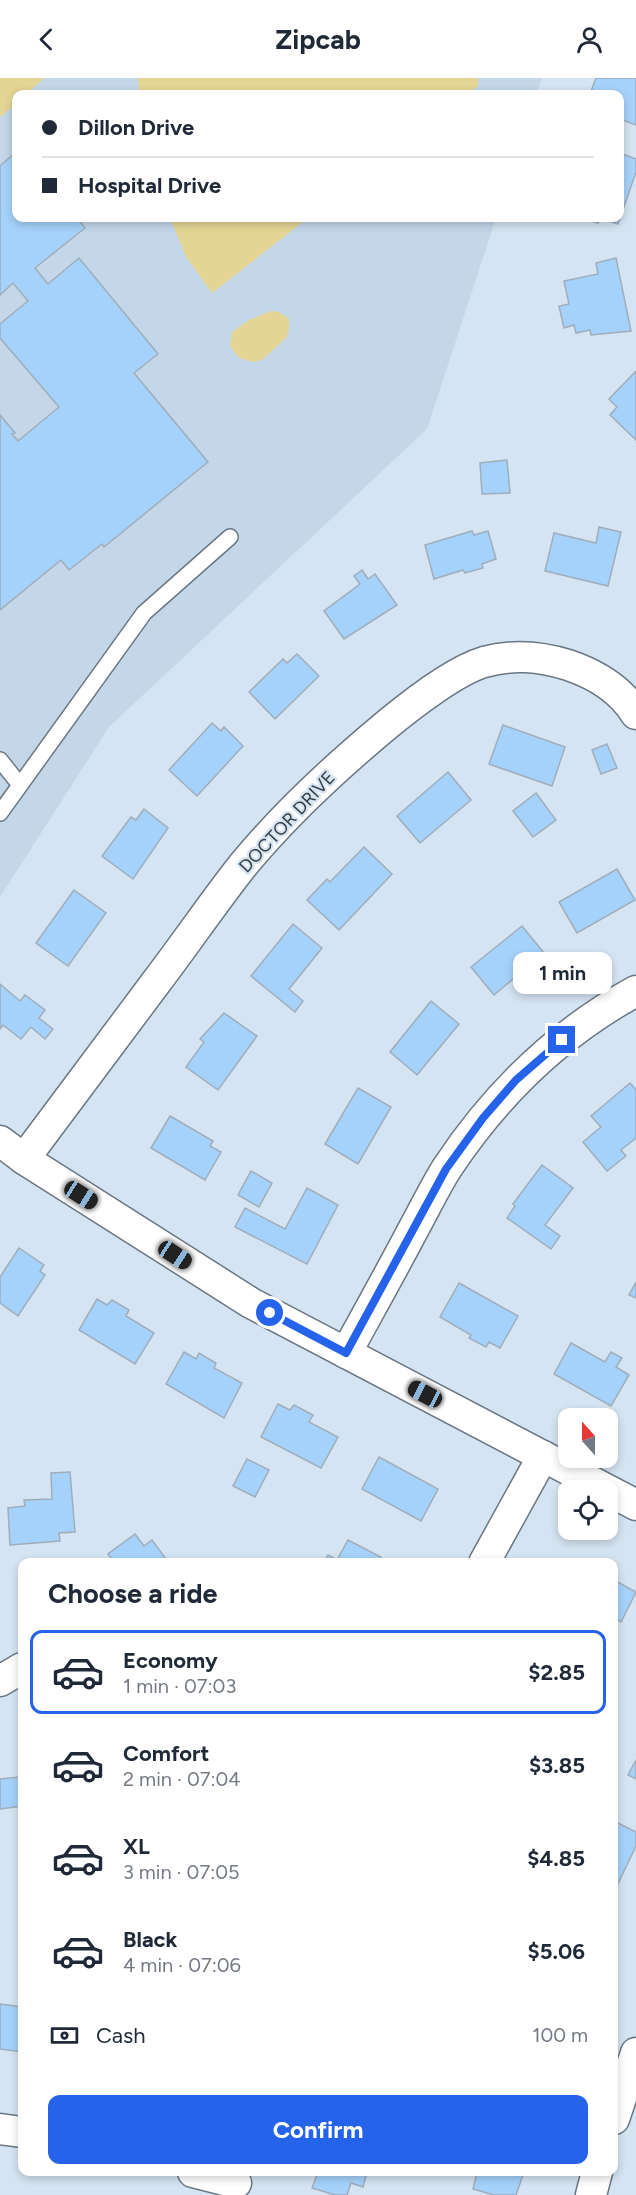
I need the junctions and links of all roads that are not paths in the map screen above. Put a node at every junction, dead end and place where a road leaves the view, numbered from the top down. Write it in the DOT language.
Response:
graph roads {
  1 [pos="230,537"];
  2 [pos="636,714"];
  3 [pos="0,760"];
  4 [pos="20,785"];
  5 [pos="0,813"];
  6 [pos="636,991"];
  7 [pos="0,1141"];
  8 [pos="24,1159"];
  9 [pos="346,1353"];
  10 [pos="543,1456"];
  11 [pos="636,1505"];
  12 [pos="487,1558"];
  13 [pos="18,1670"];
  14 [pos="0,1681"];
  15 [pos="636,2053"];
  16 [pos="618,2107"];
  17 [pos="0,2129"];
  18 [pos="18,2131"];
  19 [pos="209,2176"];
  20 [pos="596,2176"];
  21 [pos="236,2183"];
  22 [pos="591,2195"];
  1 -- 4 [label="lane"];
  2 -- 8 [label="street, DOCTOR DRIVE"];
  3 -- 4 [label="lane"];
  4 -- 5 [label="lane"];
  6 -- 9 [label="street"];
  7 -- 8 [label="street"];
  8 -- 9 [label="street"];
  9 -- 10 [label="street"];
  10 -- 11 [label="street"];
  10 -- 12 [label="street"];
  13 -- 14 [label="street"];
  15 -- 16 [label="street"];
  17 -- 18 [label="street"];
  19 -- 21 [label="street"];
  20 -- 22 [label="street"];
}
